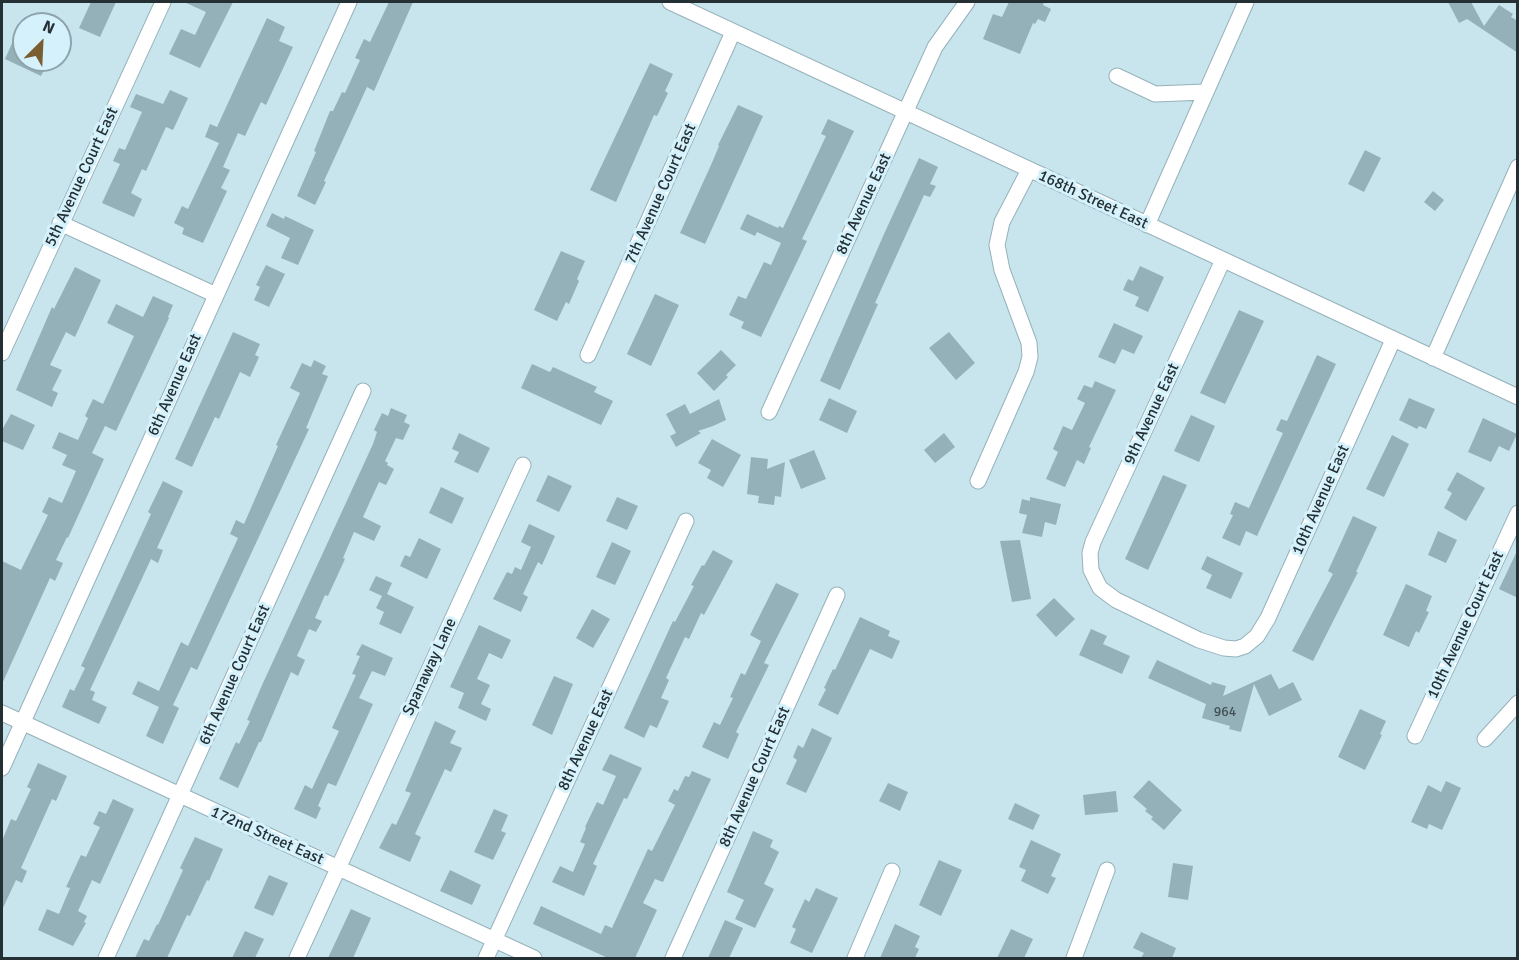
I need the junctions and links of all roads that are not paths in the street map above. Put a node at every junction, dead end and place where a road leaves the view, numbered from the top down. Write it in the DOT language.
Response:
graph roads {
  1 [pos="163,2"];
  2 [pos="349,2"];
  3 [pos="670,2"];
  4 [pos="967,2"];
  5 [pos="1246,2"];
  6 [pos="733,32"];
  7 [pos="1117,76"];
  8 [pos="1204,92"];
  9 [pos="906,113"];
  10 [pos="1518,167"];
  11 [pos="1029,171"];
  12 [pos="60,222"];
  13 [pos="1147,225"];
  14 [pos="1222,260"];
  15 [pos="216,295"];
  16 [pos="1393,340"];
  17 [pos="2,353"];
  18 [pos="588,355"];
  19 [pos="1433,358"];
  20 [pos="363,392"];
  21 [pos="1518,398"];
  22 [pos="769,412"];
  23 [pos="522,465"];
  24 [pos="978,481"];
  25 [pos="1518,513"];
  26 [pos="686,520"];
  27 [pos="837,595"];
  28 [pos="1236,649"];
  29 [pos="1518,703"];
  30 [pos="2,712"];
  31 [pos="22,722"];
  32 [pos="1415,736"];
  33 [pos="1485,739"];
  34 [pos="2,768"];
  35 [pos="180,797"];
  36 [pos="338,868"];
  37 [pos="1107,870"];
  38 [pos="892,871"];
  39 [pos="494,940"];
  40 [pos="106,958"];
  41 [pos="297,958"];
  42 [pos="486,958"];
  43 [pos="534,958"];
  44 [pos="673,958"];
  45 [pos="855,958"];
  46 [pos="1074,958"];
  1 -- 12 [label="street, 5th Avenue Court East"];
  2 -- 15 [label="street, 6th Avenue East"];
  3 -- 6 [label="street, 168th Street East"];
  4 -- 9 [label="street, 8th Avenue East"];
  5 -- 8 [label="street"];
  6 -- 9 [label="street, 168th Street East"];
  6 -- 18 [label="street, 7th Avenue Court East"];
  7 -- 8 [label="street"];
  8 -- 13 [label="street"];
  9 -- 11 [label="street, 168th Street East"];
  9 -- 22 [label="street, 8th Avenue East"];
  10 -- 19 [label="street"];
  11 -- 13 [label="street, 168th Street East"];
  11 -- 24 [label="street"];
  12 -- 15 [label="street"];
  12 -- 17 [label="street, 5th Avenue Court East"];
  13 -- 14 [label="street, 168th Street East"];
  14 -- 16 [label="street, 168th Street East"];
  14 -- 28 [label="street, 9th Avenue East"];
  15 -- 31 [label="street, 6th Avenue East"];
  16 -- 19 [label="street, 168th Street East"];
  16 -- 28 [label="street, 10th Avenue East"];
  19 -- 21 [label="street, 168th Street East"];
  20 -- 35 [label="street, 6th Avenue Court East"];
  23 -- 36 [label="street, Spanaway Lane"];
  25 -- 32 [label="street, 10th Avenue Court East"];
  26 -- 39 [label="street, 8th Avenue East"];
  27 -- 44 [label="street, 8th Avenue Court East"];
  29 -- 33 [label="street"];
  30 -- 31 [label="street, 172nd Street East"];
  31 -- 34 [label="street, 6th Avenue East"];
  31 -- 35 [label="street, 172nd Street East"];
  35 -- 36 [label="street, 172nd Street East"];
  35 -- 40 [label="street, 6th Avenue Court East"];
  36 -- 39 [label="street, 172nd Street East"];
  36 -- 41 [label="street, Spanaway Lane"];
  37 -- 46 [label="street"];
  38 -- 45 [label="street"];
  39 -- 42 [label="street, 8th Avenue East"];
  39 -- 43 [label="street, 172nd Street East"];
}
